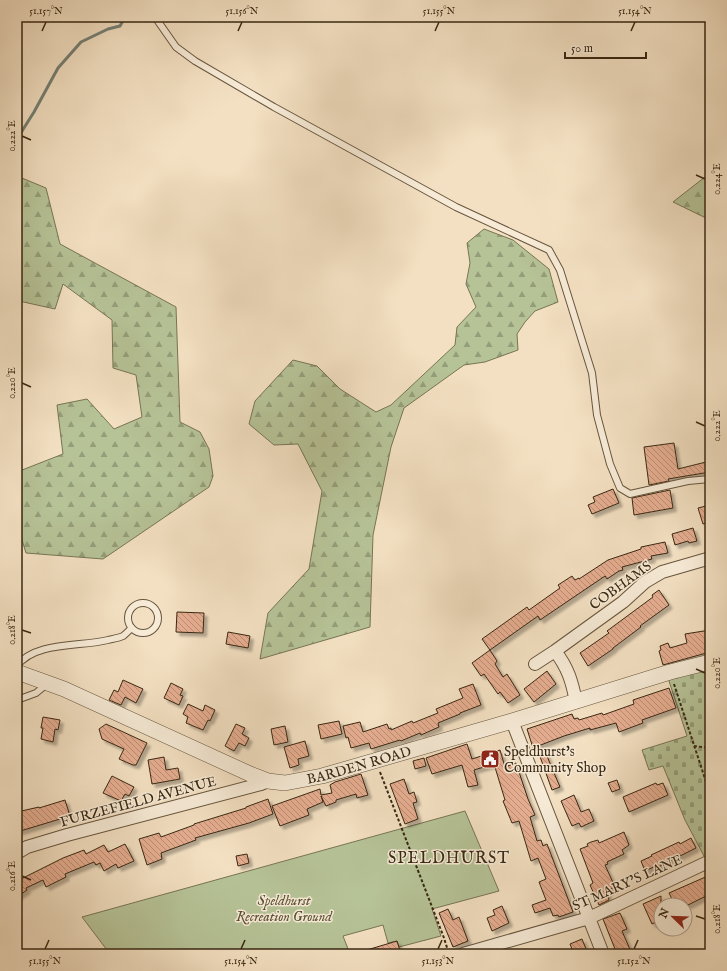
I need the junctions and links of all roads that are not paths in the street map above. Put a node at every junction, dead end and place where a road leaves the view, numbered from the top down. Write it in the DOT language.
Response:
graph roads {
  1 [pos="155,17"];
  2 [pos="710,479"];
  3 [pos="710,557"];
  4 [pos="132,628"];
  5 [pos="555,651"];
  6 [pos="710,662"];
  7 [pos="535,664"];
  8 [pos="17,666"];
  9 [pos="17,672"];
  10 [pos="48,684"];
  11 [pos="17,700"];
  12 [pos="576,702"];
  13 [pos="512,721"];
  14 [pos="268,781"];
  15 [pos="17,853"];
  16 [pos="710,861"];
  17 [pos="589,918"];
  18 [pos="463,954"];
  19 [pos="603,954"];
  1 -- 2 [label="lane"];
  3 -- 5 [label="street, COBHAMS"];
  4 -- 4 [label="lane"];
  4 -- 8 [label="lane"];
  5 -- 7 [label="street, COBHAMS"];
  5 -- 12 [label="street"];
  6 -- 12 [label="street, BARDEN ROAD"];
  9 -- 10 [label="street, BARDEN ROAD"];
  10 -- 11 [label="lane"];
  10 -- 14 [label="street, BARDEN ROAD"];
  12 -- 13 [label="street, BARDEN ROAD"];
  13 -- 14 [label="street, BARDEN ROAD"];
  13 -- 17 [label="street"];
  14 -- 15 [label="street, FURZEFIELD AVENUE"];
  16 -- 17 [label="street, ST MARY'S LANE"];
  17 -- 18 [label="street, ST MARY'S LANE"];
  17 -- 19 [label="street"];
}
